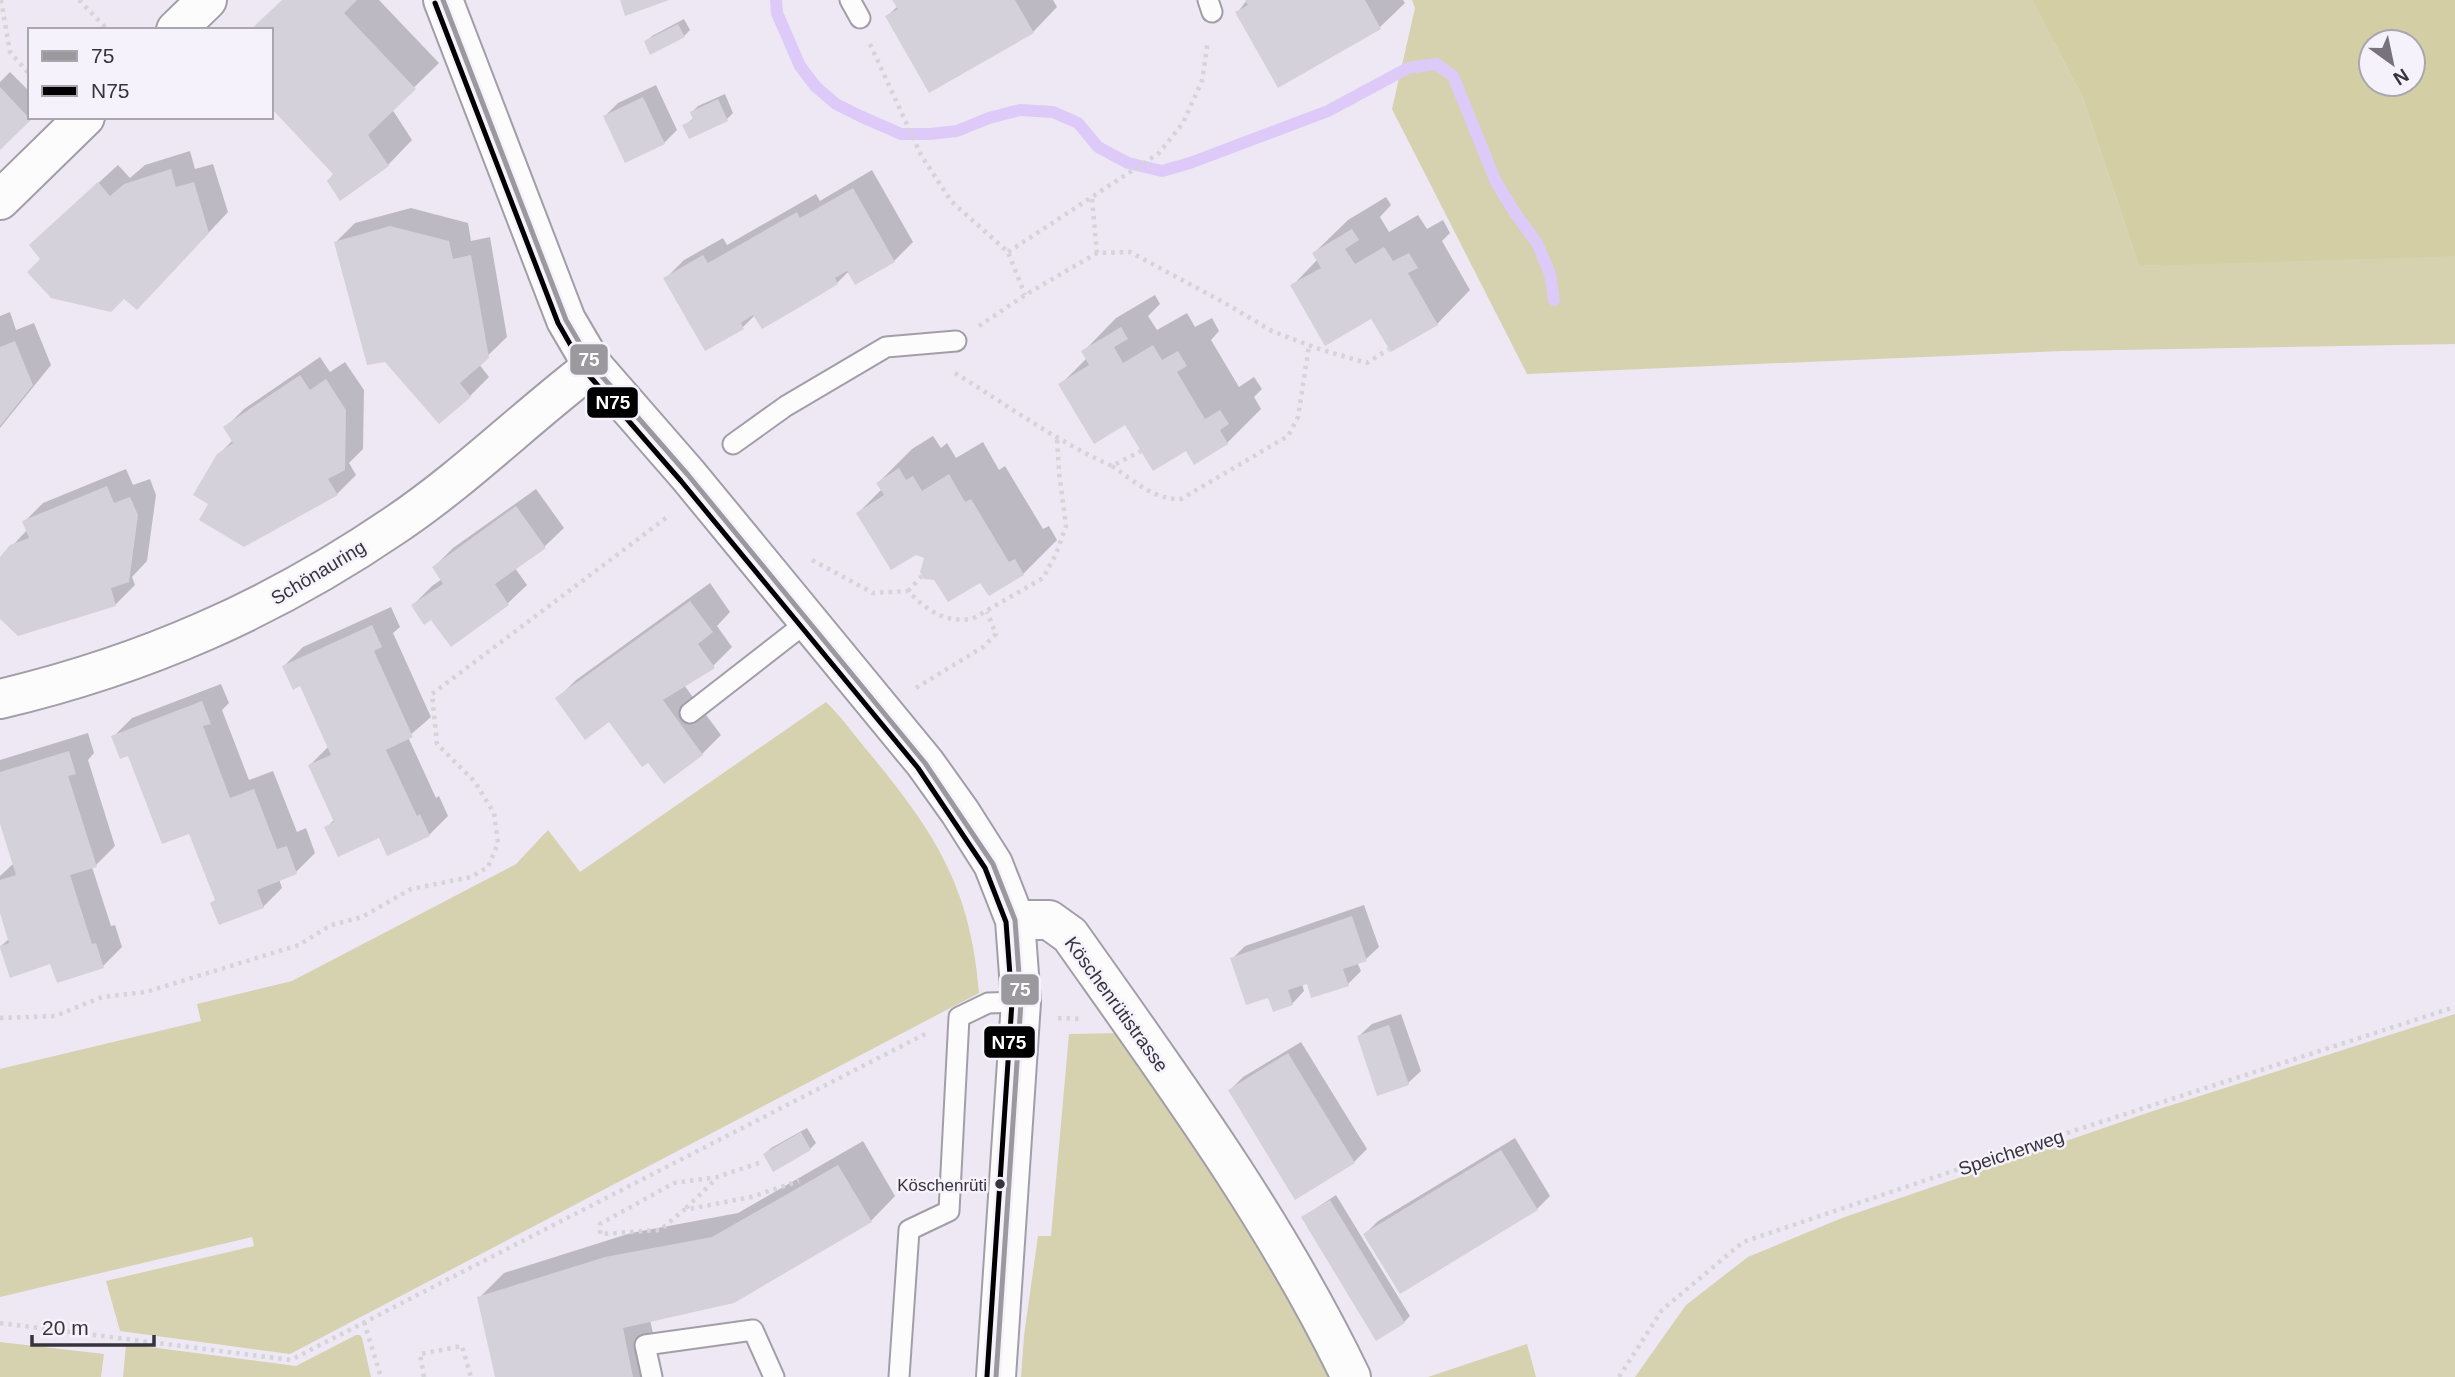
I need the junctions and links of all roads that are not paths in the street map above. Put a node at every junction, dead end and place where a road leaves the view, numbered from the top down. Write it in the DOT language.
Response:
graph roads {
  1 [pos="207,0"];
  2 [pos="443,0"];
  3 [pos="850,0"];
  4 [pos="860,18"];
  5 [pos="178,28"];
  6 [pos="83,119"];
  7 [pos="0,200"];
  8 [pos="956,341"];
  9 [pos="593,366"];
  10 [pos="733,444"];
  11 [pos="807,622"];
  12 [pos="0,699"];
  13 [pos="690,713"];
  14 [pos="1015,920"];
  15 [pos="1021,1002"];
  16 [pos="652,1377"];
  17 [pos="774,1377"];
  18 [pos="899,1377"];
  19 [pos="996,1377"];
  20 [pos="1350,1377"];
  1 -- 5 [label="street"];
  2 -- 9 [label="street"];
  3 -- 4 [label="lane"];
  6 -- 7 [label="street"];
  8 -- 10 [label="lane"];
  9 -- 11 [label="street"];
  9 -- 12 [label="street, Schönauring"];
  11 -- 13 [label="lane"];
  11 -- 14 [label="street"];
  14 -- 15 [label="street"];
  14 -- 20 [label="street, Köschenrütistrasse"];
  15 -- 18 [label="lane"];
  15 -- 19 [label="street"];
  16 -- 17 [label="lane"];
}
